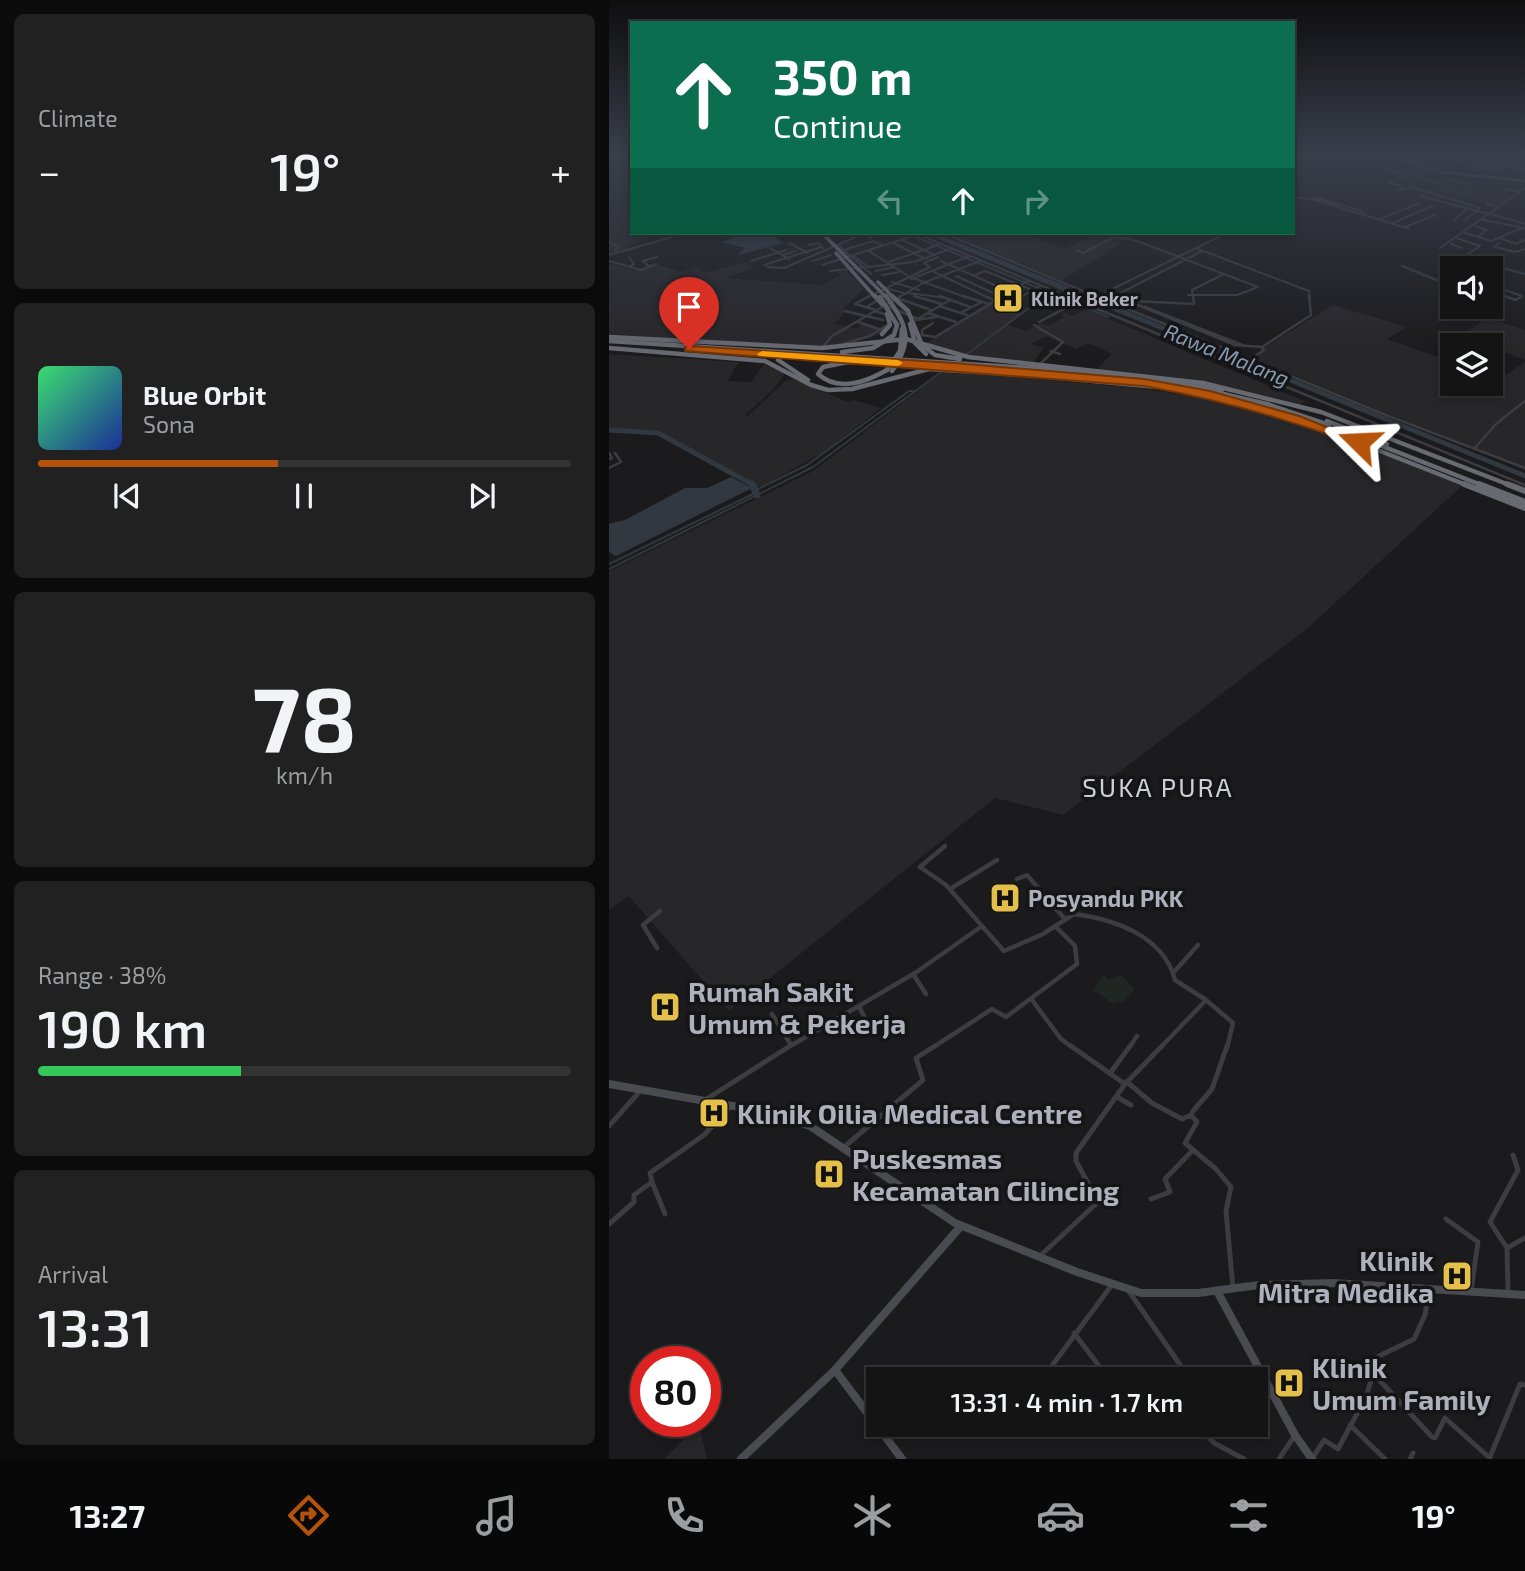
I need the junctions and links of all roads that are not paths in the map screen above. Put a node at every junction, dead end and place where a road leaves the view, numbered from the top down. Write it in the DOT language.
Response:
graph roads {
  1 [pos="1378,220"];
  2 [pos="1400,220"];
  3 [pos="1421,220"];
  4 [pos="1482,220"];
  5 [pos="1505,220"];
  6 [pos="1391,224"];
  7 [pos="1475,226"];
  8 [pos="1403,227"];
  9 [pos="1524,227"];
  10 [pos="1409,229"];
  11 [pos="1516,231"];
  12 [pos="1465,233"];
  13 [pos="1525,233"];
  14 [pos="679,235"];
  15 [pos="821,235"];
  16 [pos="862,235"];
  17 [pos="877,235"];
  18 [pos="915,235"];
  19 [pos="948,235"];
  20 [pos="1223,235"];
  21 [pos="1115,236"];
  22 [pos="1477,237"];
  23 [pos="870,238"];
  24 [pos="1457,238"];
  25 [pos="1500,238"];
  26 [pos="902,240"];
  27 [pos="1525,240"];
  28 [pos="609,242"];
  29 [pos="789,243"];
  30 [pos="893,243"];
  31 [pos="1499,243"];
  32 [pos="1449,244"];
  33 [pos="808,245"];
  34 [pos="859,245"];
  35 [pos="937,245"];
  36 [pos="779,246"];
  37 [pos="883,246"];
  38 [pos="821,247"];
  39 [pos="770,248"];
  40 [pos="953,248"];
  41 [pos="1440,248"];
  42 [pos="1462,248"];
  43 [pos="1197,249"];
  44 [pos="1525,249"];
  45 [pos="839,250"];
  46 [pos="868,250"];
  47 [pos="923,250"];
  48 [pos="1077,250"];
  49 [pos="795,251"];
  50 [pos="825,251"];
  51 [pos="1202,251"];
  52 [pos="619,253"];
  53 [pos="765,253"];
  54 [pos="777,253"];
  55 [pos="807,253"];
  56 [pos="914,253"];
  57 [pos="769,255"];
  58 [pos="783,255"];
  59 [pos="851,255"];
  60 [pos="609,256"];
  61 [pos="813,256"];
  62 [pos="937,256"];
  63 [pos="1467,256"];
  64 [pos="629,257"];
  65 [pos="657,257"];
  66 [pos="968,257"];
  67 [pos="1184,257"];
  68 [pos="788,259"];
  69 [pos="925,259"];
  70 [pos="947,260"];
  71 [pos="981,260"];
  72 [pos="609,261"];
  73 [pos="643,261"];
  74 [pos="751,261"];
  75 [pos="813,261"];
  76 [pos="929,261"];
  77 [pos="941,261"];
  78 [pos="791,262"];
  79 [pos="916,262"];
  80 [pos="634,264"];
  81 [pos="656,264"];
  82 [pos="822,265"];
  83 [pos="892,265"];
  84 [pos="948,265"];
  85 [pos="628,266"];
  86 [pos="650,267"];
  87 [pos="907,267"];
  88 [pos="967,267"];
  89 [pos="868,268"];
  90 [pos="925,269"];
  91 [pos="959,270"];
  92 [pos="830,271"];
  93 [pos="876,271"];
  94 [pos="932,271"];
  95 [pos="899,272"];
  96 [pos="982,272"];
  97 [pos="871,274"];
  98 [pos="913,274"];
  99 [pos="1224,274"];
  100 [pos="882,275"];
  101 [pos="942,275"];
  102 [pos="956,276"];
  103 [pos="973,276"];
  104 [pos="904,277"];
  105 [pos="911,279"];
  106 [pos="1026,281"];
  107 [pos="892,282"];
  108 [pos="985,282"];
  109 [pos="923,283"];
  110 [pos="899,285"];
  111 [pos="975,285"];
  112 [pos="1019,285"];
  113 [pos="1038,286"];
  114 [pos="938,287"];
  115 [pos="913,288"];
  116 [pos="968,288"];
  117 [pos="1503,289"];
  118 [pos="890,290"];
  119 [pos="919,290"];
  120 [pos="1032,290"];
  121 [pos="1192,290"];
  122 [pos="995,291"];
  123 [pos="1007,292"];
  124 [pos="906,293"];
  125 [pos="916,293"];
  126 [pos="880,294"];
  127 [pos="923,294"];
  128 [pos="1112,294"];
  129 [pos="1001,295"];
  130 [pos="1188,295"];
  131 [pos="1193,295"];
  132 [pos="1503,295"];
  133 [pos="1098,296"];
  134 [pos="1524,296"];
  135 [pos="897,298"];
  136 [pos="923,299"];
  137 [pos="892,300"];
  138 [pos="950,300"];
  139 [pos="994,300"];
  140 [pos="1108,301"];
  141 [pos="982,302"];
  142 [pos="1076,302"];
  143 [pos="1188,303"];
  144 [pos="989,304"];
  145 [pos="885,305"];
  146 [pos="914,305"];
  147 [pos="940,305"];
  148 [pos="970,307"];
  149 [pos="866,308"];
  150 [pos="909,308"];
  151 [pos="932,310"];
  152 [pos="845,311"];
  153 [pos="875,311"];
  154 [pos="955,311"];
  155 [pos="928,313"];
  156 [pos="960,313"];
  157 [pos="885,314"];
  158 [pos="867,316"];
  159 [pos="938,316"];
  160 [pos="969,316"];
  161 [pos="943,318"];
  162 [pos="918,319"];
  163 [pos="883,320"];
  164 [pos="858,322"];
  165 [pos="1039,322"];
  166 [pos="933,323"];
  167 [pos="958,323"];
  168 [pos="887,325"];
  169 [pos="1034,325"];
  170 [pos="882,332"];
  171 [pos="933,338"];
  172 [pos="609,343"];
  173 [pos="925,343"];
  174 [pos="636,346"];
  175 [pos="822,347"];
  176 [pos="1262,347"];
  177 [pos="831,348"];
  178 [pos="740,350"];
  179 [pos="1051,351"];
  180 [pos="1204,353"];
  181 [pos="902,354"];
  182 [pos="1060,354"];
  183 [pos="1209,355"];
  184 [pos="1251,359"];
  185 [pos="925,364"];
  186 [pos="1040,364"];
  187 [pos="954,366"];
  188 [pos="1075,367"];
  189 [pos="1094,372"];
  190 [pos="1072,379"];
  191 [pos="1094,382"];
  192 [pos="1218,397"];
  193 [pos="1525,401"];
  194 [pos="1339,419"];
  195 [pos="1475,449"];
  196 [pos="609,453"];
  197 [pos="615,453"];
  198 [pos="610,459"];
  199 [pos="609,468"];
  200 [pos="1525,468"];
  201 [pos="1525,485"];
  202 [pos="1498,486"];
  203 [pos="1525,491"];
  204 [pos="1525,503"];
  205 [pos="945,846"];
  206 [pos="997,860"];
  207 [pos="1017,879"];
  208 [pos="950,890"];
  209 [pos="660,911"];
  210 [pos="1064,918"];
  211 [pos="1055,926"];
  212 [pos="983,927"];
  213 [pos="1198,946"];
  214 [pos="657,948"];
  215 [pos="1174,972"];
  216 [pos="913,974"];
  217 [pos="926,995"];
  218 [pos="1032,1000"];
  219 [pos="1206,1000"];
  220 [pos="859,1006"];
  221 [pos="772,1014"];
  222 [pos="868,1025"];
  223 [pos="1137,1036"];
  224 [pos="791,1045"];
  225 [pos="1111,1072"];
  226 [pos="1126,1083"];
  227 [pos="609,1084"];
  228 [pos="641,1090"];
  229 [pos="1117,1097"];
  230 [pos="705,1100"];
  231 [pos="732,1105"];
  232 [pos="1131,1105"];
  233 [pos="1191,1115"];
  234 [pos="609,1126"];
  235 [pos="843,1148"];
  236 [pos="1193,1150"];
  237 [pos="1513,1155"];
  238 [pos="652,1182"];
  239 [pos="1151,1199"];
  240 [pos="665,1214"];
  241 [pos="1446,1219"];
  242 [pos="609,1224"];
  243 [pos="961,1226"];
  244 [pos="1525,1238"];
  245 [pos="1507,1248"];
  246 [pos="1039,1256"];
  247 [pos="1083,1265"];
  248 [pos="1077,1272"];
  249 [pos="1112,1284"];
  250 [pos="1233,1287"];
  251 [pos="1127,1288"];
  252 [pos="1430,1289"];
  253 [pos="1217,1291"];
  254 [pos="1471,1291"];
  255 [pos="1508,1294"];
  256 [pos="1525,1295"];
  257 [pos="1074,1333"];
  258 [pos="1051,1367"];
  259 [pos="1100,1367"];
  260 [pos="1182,1367"];
  261 [pos="835,1370"];
  262 [pos="1370,1370"];
  263 [pos="1525,1385"];
  264 [pos="1350,1425"];
  265 [pos="1295,1435"];
  266 [pos="1208,1437"];
  267 [pos="1490,1458"];
  268 [pos="741,1459"];
  269 [pos="902,1459"];
  270 [pos="1244,1459"];
  271 [pos="1279,1459"];
  272 [pos="1312,1459"];
  273 [pos="1385,1459"];
  1 -- 6 [label="street"];
  2 -- 6 [label="street"];
  3 -- 8 [label="street"];
  4 -- 7 [label="street"];
  4 -- 9 [label="street"];
  5 -- 9 [label="street"];
  6 -- 8 [label="street"];
  7 -- 12 [label="street"];
  7 -- 22 [label="street"];
  8 -- 10 [label="street"];
  9 -- 11 [label="street"];
  11 -- 13 [label="street"];
  11 -- 25 [label="street"];
  12 -- 22 [label="street"];
  12 -- 24 [label="street"];
  14 -- 52 [label="street"];
  15 -- 45 [label="highway, bridge"];
  16 -- 45 [label="street"];
  17 -- 23 [label="street"];
  18 -- 26 [label="street"];
  18 -- 35 [label="street"];
  19 -- 133 [label="street"];
  20 -- 43 [label="street"];
  21 -- 48 [label="street"];
  21 -- 67 [label="street"];
  22 -- 25 [label="street"];
  24 -- 32 [label="street"];
  24 -- 63 [label="street"];
  25 -- 27 [label="street"];
  26 -- 30 [label="street"];
  26 -- 47 [label="street"];
  28 -- 52 [label="street"];
  29 -- 55 [label="street"];
  30 -- 37 [label="street"];
  30 -- 56 [label="street"];
  31 -- 44 [label="street"];
  32 -- 41 [label="street"];
  32 -- 42 [label="street"];
  33 -- 38 [label="street"];
  34 -- 37 [label="street"];
  34 -- 45 [label="street"];
  34 -- 46 [label="street"];
  35 -- 40 [label="street"];
  35 -- 47 [label="street"];
  36 -- 54 [label="street"];
  37 -- 46 [label="street"];
  38 -- 50 [label="street"];
  38 -- 55 [label="street"];
  39 -- 54 [label="street"];
  40 -- 62 [label="street"];
  40 -- 66 [label="street"];
  43 -- 51 [label="street"];
  43 -- 67 [label="street"];
  45 -- 50 [label="street"];
  45 -- 59 [label="street"];
  45 -- 126 [label="highway, bridge"];
  45 -- 170 [label="highway, bridge"];
  45 -- 188 [label="highway, bridge"];
  46 -- 59 [label="street"];
  46 -- 83 [label="street"];
  47 -- 56 [label="street"];
  47 -- 62 [label="street"];
  49 -- 58 [label="street"];
  50 -- 61 [label="street"];
  50 -- 75 [label="street"];
  51 -- 67 [label="street"];
  51 -- 176 [label="street"];
  52 -- 60 [label="street"];
  53 -- 57 [label="street"];
  54 -- 57 [label="street"];
  54 -- 58 [label="street"];
  55 -- 61 [label="street"];
  55 -- 68 [label="street"];
  56 -- 69 [label="street"];
  56 -- 83 [label="street"];
  57 -- 74 [label="street"];
  58 -- 68 [label="street"];
  59 -- 82 [label="street"];
  59 -- 89 [label="street"];
  61 -- 78 [label="street"];
  62 -- 69 [label="street"];
  62 -- 70 [label="street"];
  62 -- 76 [label="street"];
  64 -- 80 [label="street"];
  65 -- 73 [label="street"];
  66 -- 71 [label="street"];
  66 -- 84 [label="street"];
  67 -- 99 [label="street"];
  67 -- 128 [label="street"];
  68 -- 78 [label="street"];
  68 -- 78 [label="street"];
  69 -- 76 [label="street"];
  69 -- 79 [label="street"];
  71 -- 88 [label="street"];
  71 -- 106 [label="street"];
  72 -- 85 [label="street"];
  73 -- 80 [label="street"];
  73 -- 86 [label="street"];
  76 -- 90 [label="street"];
  77 -- 84 [label="street"];
  79 -- 87 [label="street"];
  79 -- 90 [label="street"];
  80 -- 85 [label="street"];
  81 -- 86 [label="street"];
  83 -- 87 [label="street"];
  83 -- 89 [label="street"];
  83 -- 93 [label="street"];
  83 -- 95 [label="street"];
  84 -- 91 [label="street"];
  84 -- 94 [label="street"];
  85 -- 86 [label="street"];
  87 -- 98 [label="street"];
  88 -- 91 [label="street"];
  88 -- 96 [label="street"];
  89 -- 92 [label="street"];
  89 -- 97 [label="street"];
  90 -- 98 [label="street"];
  91 -- 101 [label="street"];
  91 -- 103 [label="street"];
  94 -- 101 [label="street"];
  94 -- 105 [label="street"];
  95 -- 100 [label="street"];
  95 -- 104 [label="street"];
  96 -- 103 [label="street"];
  96 -- 112 [label="street"];
  98 -- 104 [label="street"];
  99 -- 121 [label="street"];
  99 -- 131 [label="street"];
  101 -- 109 [label="street"];
  101 -- 116 [label="street"];
  102 -- 111 [label="street"];
  103 -- 108 [label="street"];
  104 -- 105 [label="street"];
  104 -- 107 [label="street"];
  105 -- 109 [label="street"];
  106 -- 112 [label="street"];
  106 -- 113 [label="street"];
  107 -- 110 [label="street"];
  107 -- 126 [label="street"];
  108 -- 111 [label="street"];
  108 -- 123 [label="street"];
  109 -- 114 [label="street"];
  109 -- 115 [label="street"];
  110 -- 115 [label="street"];
  110 -- 118 [label="street"];
  111 -- 116 [label="street"];
  111 -- 129 [label="street"];
  112 -- 120 [label="street"];
  112 -- 123 [label="street"];
  113 -- 120 [label="street"];
  113 -- 142 [label="street"];
  114 -- 127 [label="street"];
  114 -- 141 [label="street"];
  115 -- 119 [label="street"];
  115 -- 124 [label="street"];
  116 -- 139 [label="street"];
  117 -- 134 [label="street"];
  118 -- 124 [label="street"];
  118 -- 126 [label="street"];
  118 -- 126 [label="street"];
  120 -- 123 [label="street"];
  121 -- 130 [label="street"];
  121 -- 131 [label="street"];
  122 -- 129 [label="street"];
  123 -- 129 [label="street"];
  124 -- 125 [label="street"];
  124 -- 135 [label="street"];
  125 -- 127 [label="street"];
  125 -- 136 [label="street"];
  126 -- 137 [label="street"];
  126 -- 149 [label="street"];
  126 -- 149 [label="street"];
  126 -- 178 [label="highway, bridge"];
  126 -- 181 [label="highway, bridge"];
  126 -- 189 [label="highway, bridge"];
  127 -- 138 [label="street"];
  128 -- 133 [label="street"];
  128 -- 140 [label="street"];
  128 -- 143 [label="street"];
  128 -- 176 [label="street"];
  129 -- 139 [label="street"];
  130 -- 131 [label="street"];
  130 -- 143 [label="street"];
  131 -- 143 [label="street"];
  132 -- 134 [label="street"];
  133 -- 140 [label="street"];
  135 -- 137 [label="street"];
  135 -- 146 [label="street"];
  136 -- 146 [label="street"];
  136 -- 147 [label="street"];
  137 -- 145 [label="street"];
  138 -- 147 [label="street"];
  138 -- 148 [label="street"];
  139 -- 144 [label="street"];
  140 -- 184 [label="street"];
  141 -- 144 [label="street"];
  141 -- 148 [label="street"];
  142 -- 165 [label="street"];
  142 -- 180 [label="street"];
  144 -- 160 [label="street"];
  145 -- 153 [label="street"];
  145 -- 162 [label="street"];
  146 -- 150 [label="street"];
  146 -- 151 [label="street"];
  147 -- 151 [label="street"];
  147 -- 154 [label="street"];
  148 -- 156 [label="street"];
  149 -- 153 [label="street"];
  151 -- 155 [label="street"];
  152 -- 158 [label="street"];
  153 -- 157 [label="street"];
  153 -- 158 [label="street"];
  154 -- 156 [label="street"];
  154 -- 161 [label="street"];
  155 -- 159 [label="street"];
  155 -- 162 [label="street"];
  156 -- 160 [label="street"];
  158 -- 163 [label="street"];
  158 -- 164 [label="street"];
  159 -- 161 [label="street"];
  159 -- 162 [label="street"];
  160 -- 167 [label="street"];
  161 -- 167 [label="street"];
  164 -- 170 [label="street"];
  164 -- 175 [label="street"];
  166 -- 171 [label="street"];
  167 -- 171 [label="street"];
  168 -- 170 [label="street"];
  169 -- 179 [label="street"];
  170 -- 175 [label="street"];
  170 -- 177 [label="highway"];
  171 -- 173 [label="street"];
  172 -- 174 [label="highway, bridge"];
  172 -- 175 [label="highway"];
  172 -- 178 [label="highway, bridge"];
  172 -- 190 [label="highway"];
  173 -- 177 [label="highway"];
  173 -- 186 [label="highway"];
  174 -- 181 [label="highway, bridge"];
  174 -- 185 [label="highway, bridge"];
  175 -- 177 [label="highway"];
  176 -- 184 [label="street"];
  178 -- 189 [label="highway, bridge"];
  179 -- 182 [label="street"];
  179 -- 186 [label="street"];
  181 -- 185 [label="highway, bridge"];
  183 -- 201 [label="street"];
  184 -- 195 [label="street"];
  185 -- 187 [label="highway, bridge"];
  186 -- 188 [label="highway"];
  187 -- 189 [label="highway, bridge"];
  187 -- 192 [label="highway, bridge"];
  188 -- 189 [label="highway"];
  188 -- 190 [label="highway"];
  189 -- 191 [label="highway"];
  189 -- 194 [label="highway"];
  189 -- 202 [label="highway, bridge"];
  189 -- 204 [label="highway, bridge"];
  190 -- 191 [label="highway"];
  191 -- 192 [label="highway"];
  192 -- 204 [label="highway"];
  193 -- 195 [label="street"];
  194 -- 202 [label="highway"];
  194 -- 203 [label="highway"];
  195 -- 200 [label="street"];
  196 -- 198 [label="street"];
  197 -- 199 [label="street"];
  202 -- 204 [label="highway"];
  205 -- 208 [label="street"];
  206 -- 208 [label="street"];
  207 -- 210 [label="street"];
  208 -- 212 [label="street"];
  209 -- 214 [label="street"];
  210 -- 211 [label="street"];
  210 -- 215 [label="street"];
  211 -- 212 [label="street"];
  211 -- 218 [label="street"];
  212 -- 216 [label="street"];
  213 -- 215 [label="street"];
  215 -- 219 [label="street"];
  216 -- 217 [label="street"];
  216 -- 220 [label="street"];
  218 -- 225 [label="street"];
  218 -- 235 [label="street"];
  219 -- 226 [label="street"];
  219 -- 233 [label="street"];
  220 -- 222 [label="street"];
  220 -- 224 [label="street"];
  221 -- 224 [label="street"];
  223 -- 225 [label="street"];
  224 -- 230 [label="street"];
  225 -- 226 [label="street"];
  226 -- 229 [label="street"];
  226 -- 233 [label="street"];
  227 -- 228 [label="street"];
  228 -- 230 [label="street"];
  228 -- 234 [label="street"];
  229 -- 232 [label="street"];
  229 -- 246 [label="street"];
  230 -- 231 [label="street"];
  231 -- 235 [label="street"];
  231 -- 238 [label="street"];
  233 -- 236 [label="street"];
  235 -- 243 [label="street"];
  236 -- 239 [label="street"];
  236 -- 250 [label="street"];
  237 -- 245 [label="street"];
  238 -- 240 [label="street"];
  238 -- 242 [label="street"];
  241 -- 254 [label="street"];
  243 -- 246 [label="street"];
  243 -- 261 [label="street"];
  244 -- 245 [label="street"];
  245 -- 255 [label="street"];
  246 -- 248 [label="street"];
  247 -- 248 [label="street"];
  248 -- 249 [label="street"];
  249 -- 251 [label="street"];
  249 -- 257 [label="street"];
  250 -- 252 [label="street"];
  250 -- 253 [label="street"];
  251 -- 253 [label="street"];
  251 -- 260 [label="street"];
  252 -- 254 [label="street"];
  252 -- 262 [label="street"];
  253 -- 265 [label="street"];
  254 -- 255 [label="street"];
  255 -- 256 [label="street"];
  257 -- 258 [label="street"];
  257 -- 259 [label="street"];
  261 -- 268 [label="street"];
  261 -- 269 [label="street"];
  262 -- 264 [label="street"];
  262 -- 267 [label="street"];
  263 -- 267 [label="street"];
  264 -- 272 [label="street"];
  264 -- 273 [label="street"];
  265 -- 271 [label="street"];
  265 -- 272 [label="street"];
  266 -- 270 [label="street"];
}
